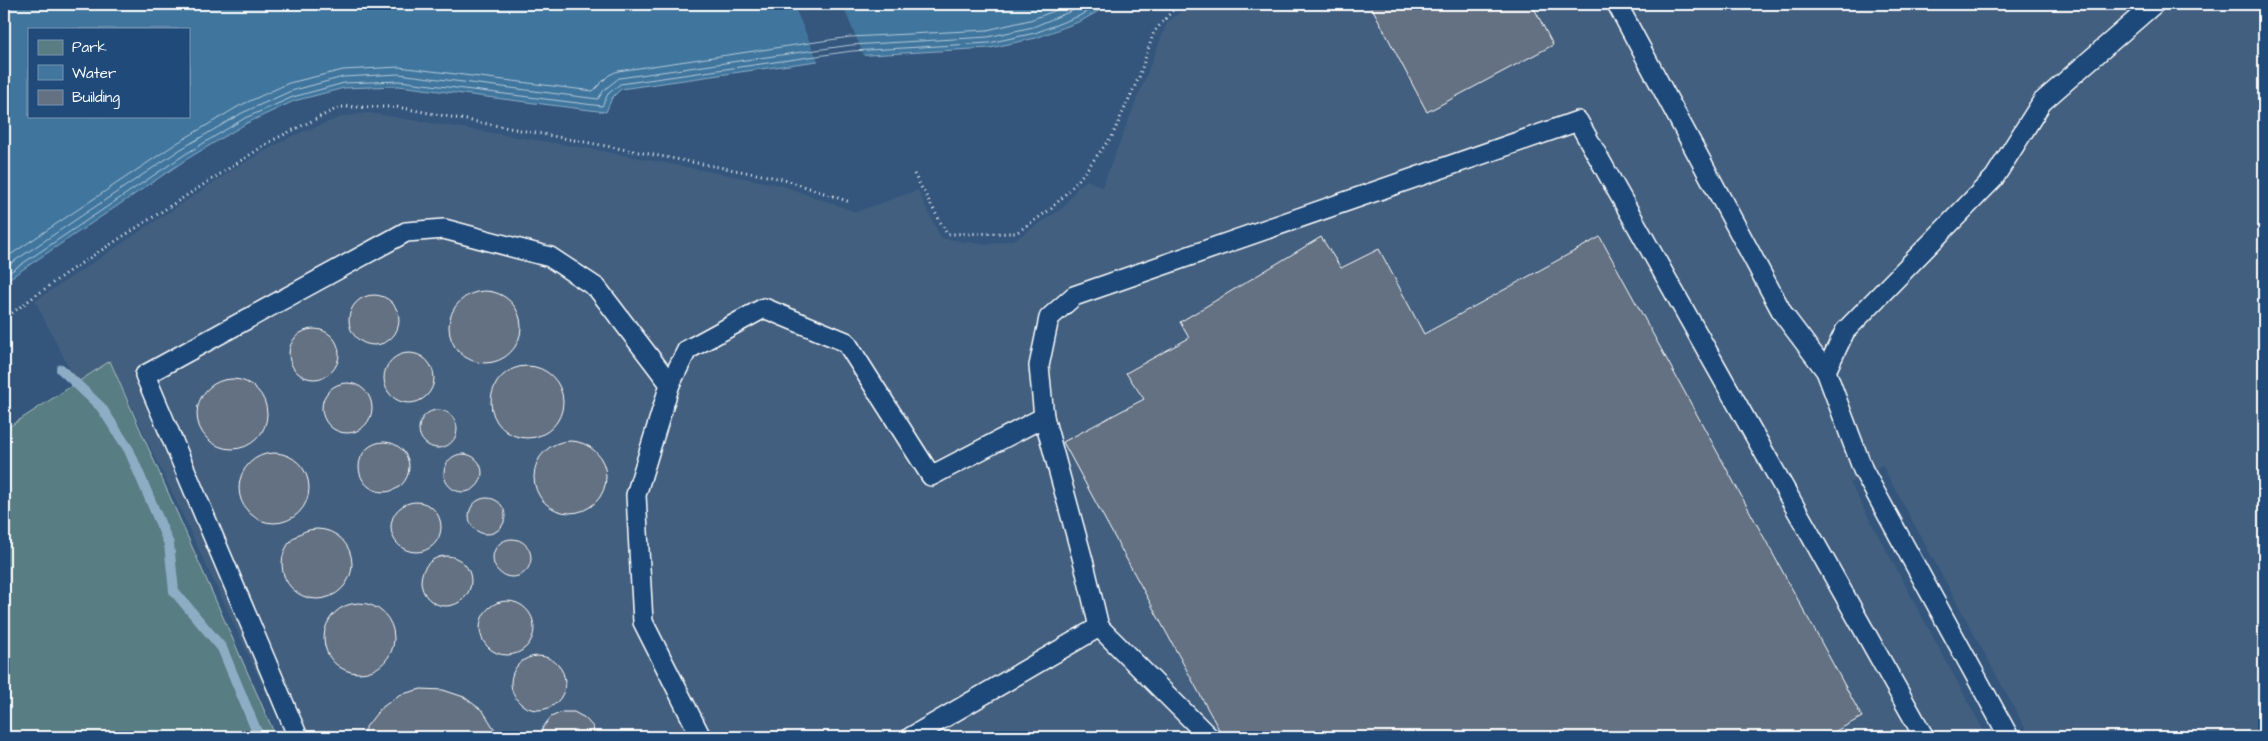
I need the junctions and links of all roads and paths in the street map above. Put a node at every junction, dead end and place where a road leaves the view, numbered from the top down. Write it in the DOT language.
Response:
graph roads {
  1 [pos="1178,4"];
  2 [pos="1617,4"];
  3 [pos="2154,4"];
  4 [pos="914,174"];
  5 [pos="850,202"];
  6 [pos="4,319"];
  7 [pos="1826,371"];
  8 [pos="670,384"];
  9 [pos="1044,417"];
  10 [pos="1099,627"];
  11 [pos="298,737"];
  12 [pos="701,737"];
  13 [pos="911,737"];
  14 [pos="1209,737"];
  15 [pos="1924,737"];
  16 [pos="2009,737"];
  1 -- 4 [label="path"];
  2 -- 7 [label="lane"];
  3 -- 7 [label="lane"];
  5 -- 6 [label="path"];
  7 -- 16 [label="lane"];
  8 -- 9 [label="lane"];
  8 -- 11 [label="lane"];
  8 -- 12 [label="lane"];
  9 -- 10 [label="lane"];
  9 -- 15 [label="lane"];
  10 -- 13 [label="lane"];
  10 -- 14 [label="lane"];
}
